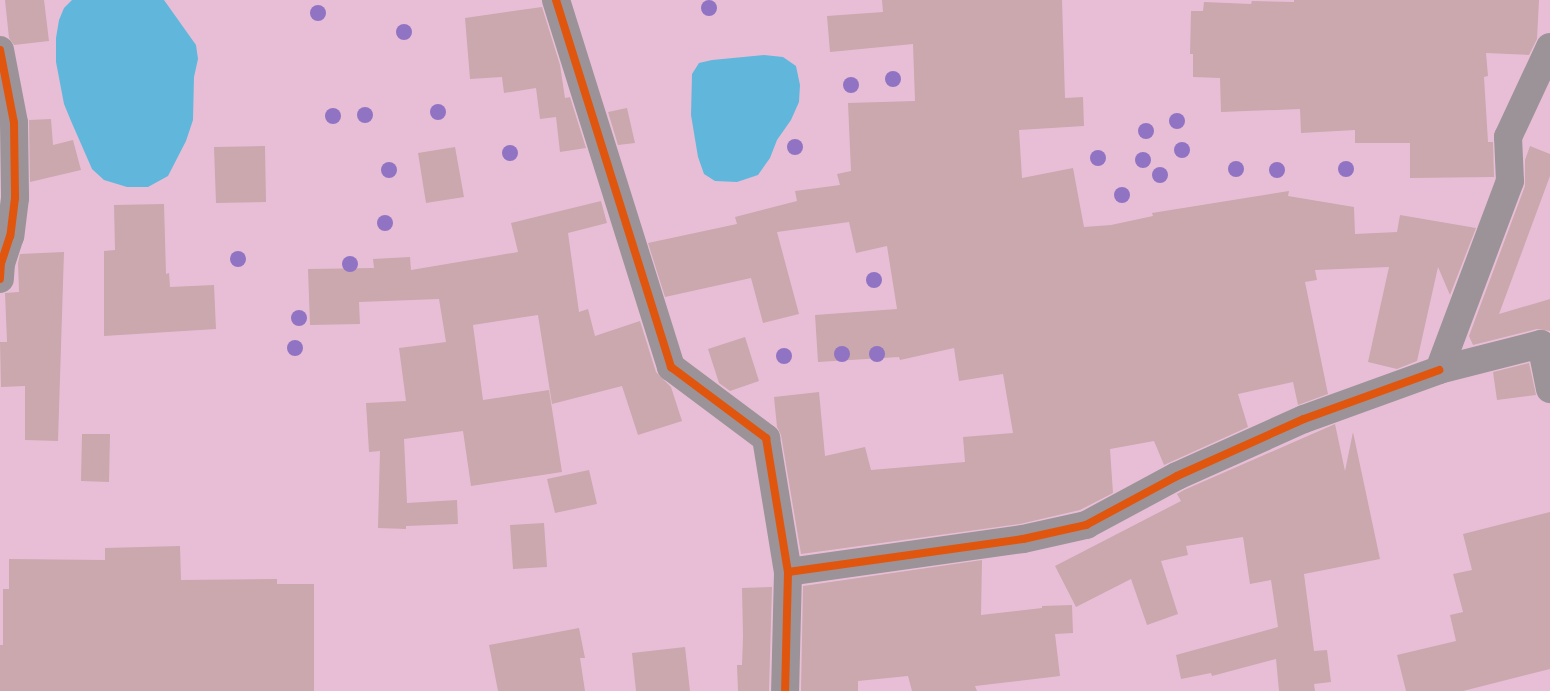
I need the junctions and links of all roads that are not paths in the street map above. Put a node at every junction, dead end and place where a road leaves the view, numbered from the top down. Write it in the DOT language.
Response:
graph roads {
  1 [pos="556,0"];
  2 [pos="1550,47"];
  3 [pos="0,50"];
  4 [pos="0,279"];
  5 [pos="1439,370"];
  6 [pos="1550,389"];
  7 [pos="788,572"];
  8 [pos="785,691"];
  1 -- 7 [label="street"];
  2 -- 5 [label="street"];
  3 -- 4 [label="street"];
  5 -- 6 [label="street"];
  5 -- 7 [label="street"];
  7 -- 8 [label="street"];
}
